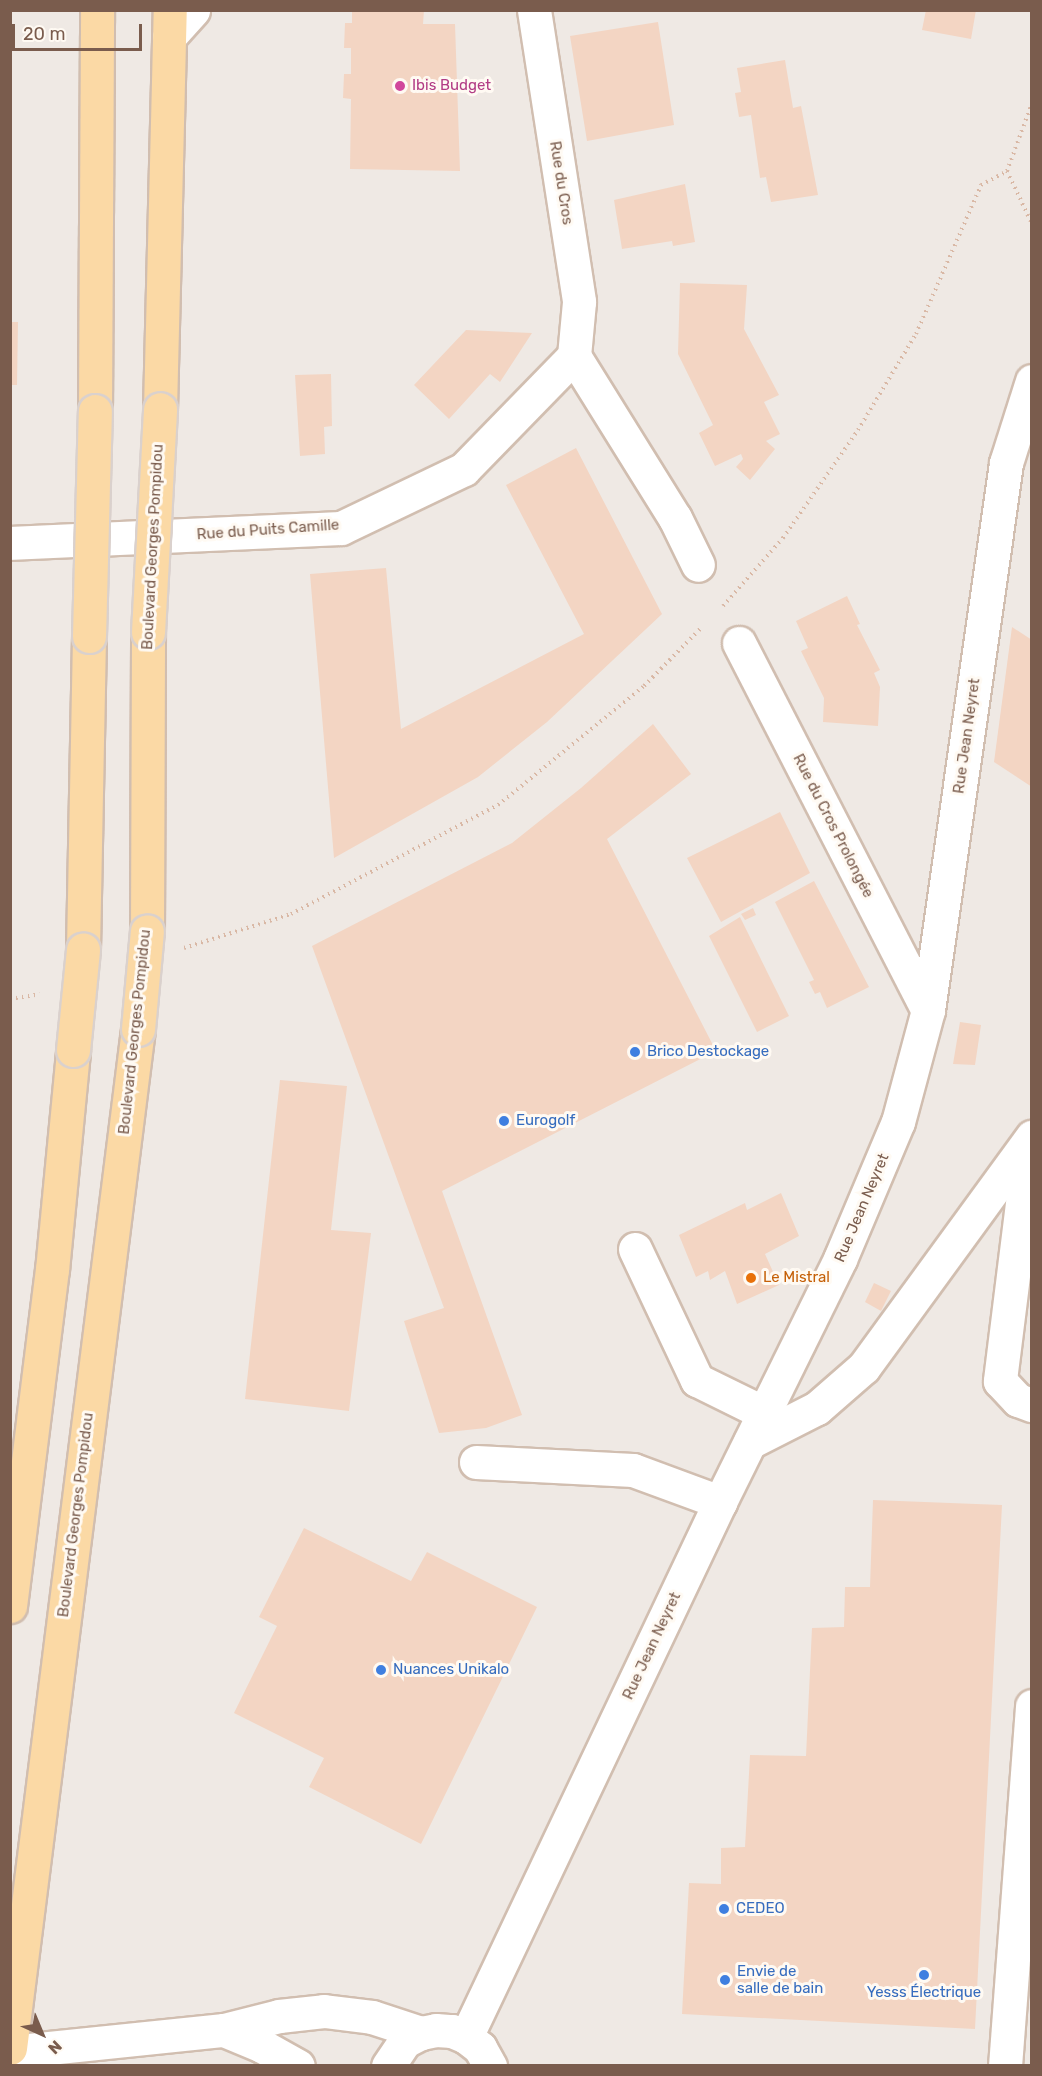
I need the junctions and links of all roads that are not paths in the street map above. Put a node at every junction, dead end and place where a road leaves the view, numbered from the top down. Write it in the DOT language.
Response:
graph roads {
  1 [pos="98,10"];
  2 [pos="193,10"];
  3 [pos="534,10"];
  4 [pos="169,24"];
  5 [pos="573,356"];
  6 [pos="1032,381"];
  7 [pos="1019,459"];
  8 [pos="10,543"];
  9 [pos="698,565"];
  10 [pos="739,643"];
  11 [pos="928,1010"];
  12 [pos="1030,1139"];
  13 [pos="636,1249"];
  14 [pos="1032,1405"];
  15 [pos="757,1427"];
  16 [pos="476,1462"];
  17 [pos="720,1502"];
  18 [pos="10,1606"];
  19 [pos="1032,1706"];
  20 [pos="224,2030"];
  21 [pos="421,2033"];
  22 [pos="466,2037"];
  23 [pos="10,2048"];
  24 [pos="10,2052"];
  25 [pos="298,2066"];
  26 [pos="388,2066"];
  27 [pos="490,2066"];
  28 [pos="1005,2066"];
  1 -- 18 [label="main road, bridge"];
  2 -- 4 [label="street"];
  3 -- 5 [label="street, Rue du Cros"];
  4 -- 23 [label="main road, Boulevard Georges Pompidou, bridge"];
  5 -- 8 [label="street, Rue du Puits Camille"];
  5 -- 9 [label="street"];
  6 -- 7 [label="street, Rue Jean Neyret"];
  7 -- 11 [label="street, Rue Jean Neyret"];
  10 -- 11 [label="street, Rue du Cros Prolongée"];
  11 -- 15 [label="street, Rue Jean Neyret"];
  12 -- 14 [label="street"];
  12 -- 15 [label="street"];
  13 -- 15 [label="street"];
  15 -- 17 [label="street, Rue Jean Neyret"];
  16 -- 17 [label="street"];
  17 -- 22 [label="street, Rue Jean Neyret"];
  19 -- 28 [label="street"];
  20 -- 21 [label="street"];
  20 -- 24 [label="street"];
  20 -- 25 [label="street"];
  21 -- 22 [label="street"];
  21 -- 26 [label="street"];
  22 -- 27 [label="street"];
}
